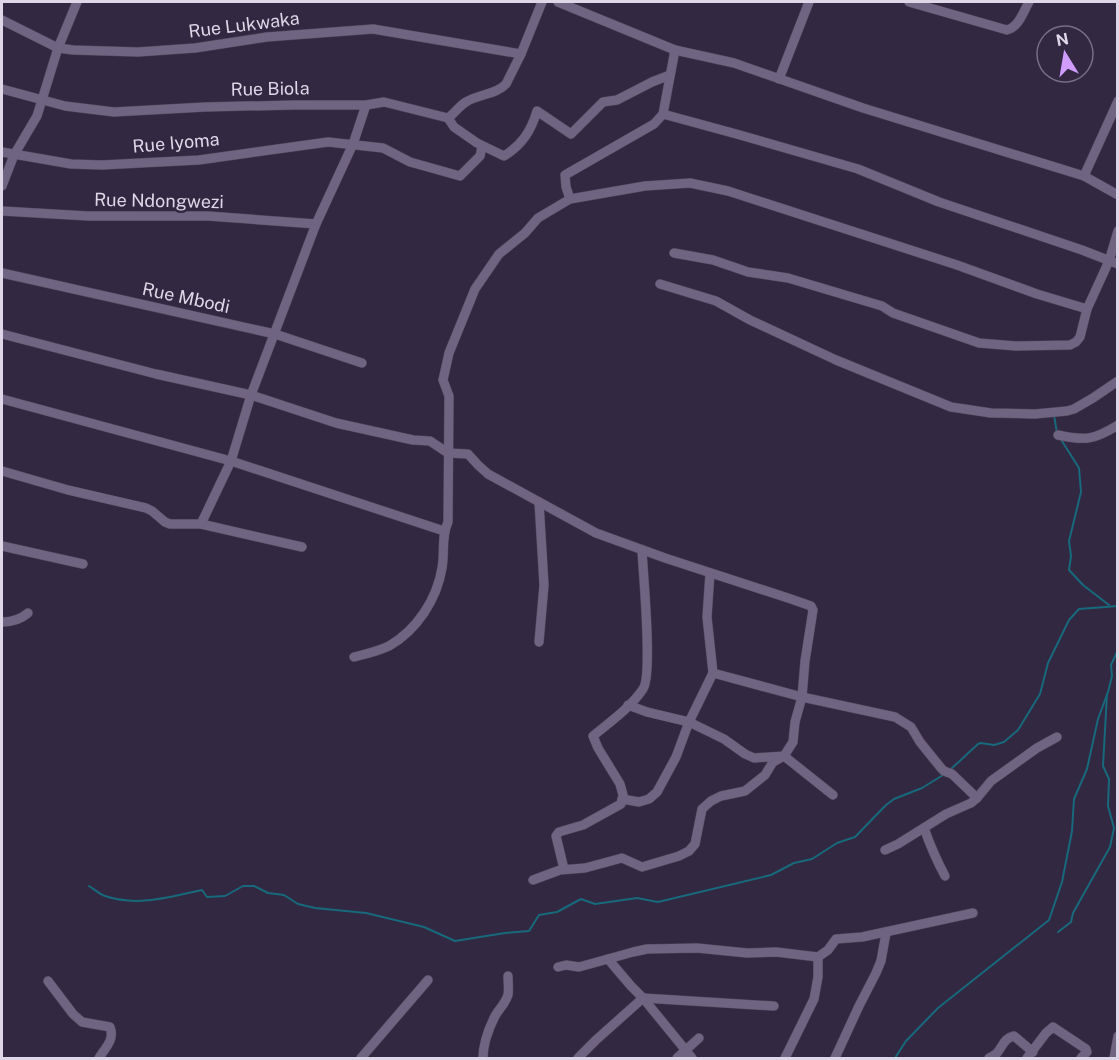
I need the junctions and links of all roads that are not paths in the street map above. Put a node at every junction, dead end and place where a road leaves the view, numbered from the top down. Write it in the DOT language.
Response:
graph roads {
  1 [pos="77,2"];
  2 [pos="542,2"];
  3 [pos="558,2"];
  4 [pos="809,2"];
  5 [pos="909,2"];
  6 [pos="1029,2"];
  7 [pos="2,20"];
  8 [pos="58,48"];
  9 [pos="675,50"];
  10 [pos="521,54"];
  11 [pos="670,75"];
  12 [pos="779,79"];
  13 [pos="2,89"];
  14 [pos="41,99"];
  15 [pos="1118,102"];
  16 [pos="366,105"];
  17 [pos="663,114"];
  18 [pos="448,118"];
  19 [pos="353,144"];
  20 [pos="482,147"];
  21 [pos="2,152"];
  22 [pos="14,154"];
  23 [pos="1084,176"];
  24 [pos="2,186"];
  25 [pos="1118,195"];
  26 [pos="570,199"];
  27 [pos="2,211"];
  28 [pos="316,224"];
  29 [pos="1118,231"];
  30 [pos="674,253"];
  31 [pos="1113,263"];
  32 [pos="2,273"];
  33 [pos="660,284"];
  34 [pos="1087,309"];
  35 [pos="2,334"];
  36 [pos="276,334"];
  37 [pos="362,363"];
  38 [pos="1118,381"];
  39 [pos="251,395"];
  40 [pos="2,399"];
  41 [pos="1118,425"];
  42 [pos="1058,435"];
  43 [pos="448,453"];
  44 [pos="231,461"];
  45 [pos="2,471"];
  46 [pos="539,502"];
  47 [pos="201,524"];
  48 [pos="444,531"];
  49 [pos="2,546"];
  50 [pos="302,547"];
  51 [pos="642,550"];
  52 [pos="83,564"];
  53 [pos="710,573"];
  54 [pos="28,613"];
  55 [pos="2,622"];
  56 [pos="539,642"];
  57 [pos="354,657"];
  58 [pos="713,673"];
  59 [pos="802,697"];
  60 [pos="628,705"];
  61 [pos="689,722"];
  62 [pos="1057,737"];
  63 [pos="784,756"];
  64 [pos="833,795"];
  65 [pos="977,798"];
  66 [pos="622,799"];
  67 [pos="924,828"];
  68 [pos="885,850"];
  69 [pos="564,869"];
  70 [pos="945,876"];
  71 [pos="533,880"];
  72 [pos="973,913"];
  73 [pos="886,933"];
  74 [pos="818,957"];
  75 [pos="608,959"];
  76 [pos="558,967"];
  77 [pos="508,976"];
  78 [pos="428,980"];
  79 [pos="48,981"];
  80 [pos="643,998"];
  81 [pos="774,1006"];
  82 [pos="1118,1036"];
  83 [pos="699,1038"];
  84 [pos="689,1054"];
  85 [pos="1030,1055"];
  86 [pos="99,1059"];
  87 [pos="361,1059"];
  88 [pos="483,1059"];
  89 [pos="578,1059"];
  90 [pos="677,1059"];
  91 [pos="785,1059"];
  92 [pos="835,1059"];
  93 [pos="989,1059"];
  94 [pos="1081,1059"];
  95 [pos="1113,1059"];
  1 -- 8 [label="street"];
  2 -- 10 [label="street"];
  3 -- 9 [label="street"];
  4 -- 12 [label="street"];
  5 -- 6 [label="street"];
  7 -- 8 [label="street, Rue Lukwaka"];
  8 -- 10 [label="street, Rue Lukwaka"];
  8 -- 14 [label="street"];
  9 -- 11 [label="street"];
  9 -- 12 [label="street"];
  10 -- 18 [label="street"];
  11 -- 17 [label="street"];
  11 -- 20 [label="street"];
  12 -- 23 [label="street"];
  13 -- 14 [label="street, Rue Biola"];
  14 -- 16 [label="street, Rue Biola"];
  14 -- 22 [label="street"];
  15 -- 23 [label="street"];
  16 -- 18 [label="street, Rue Biola"];
  16 -- 19 [label="street"];
  17 -- 26 [label="street"];
  17 -- 31 [label="street"];
  18 -- 20 [label="street"];
  19 -- 20 [label="street, Rue Iyoma"];
  19 -- 22 [label="street, Rue Iyoma"];
  19 -- 28 [label="street"];
  21 -- 22 [label="street, Rue Iyoma"];
  22 -- 24 [label="street"];
  23 -- 25 [label="street"];
  26 -- 34 [label="street"];
  26 -- 43 [label="street"];
  27 -- 28 [label="street, Rue Ndongwezi"];
  28 -- 36 [label="street"];
  29 -- 31 [label="street"];
  30 -- 34 [label="street"];
  31 -- 34 [label="street"];
  32 -- 36 [label="street, Rue Mbodi"];
  33 -- 38 [label="street"];
  35 -- 39 [label="street"];
  36 -- 37 [label="street, Rue Mbodi"];
  36 -- 39 [label="street"];
  39 -- 43 [label="street"];
  39 -- 44 [label="street"];
  40 -- 44 [label="street"];
  41 -- 42 [label="street"];
  43 -- 46 [label="street"];
  43 -- 48 [label="street"];
  44 -- 47 [label="street"];
  44 -- 48 [label="street"];
  45 -- 47 [label="street"];
  46 -- 51 [label="street"];
  46 -- 56 [label="street"];
  47 -- 50 [label="street"];
  48 -- 57 [label="street"];
  49 -- 52 [label="street"];
  51 -- 53 [label="street"];
  51 -- 60 [label="street"];
  53 -- 58 [label="street"];
  53 -- 59 [label="street"];
  54 -- 55 [label="street"];
  58 -- 59 [label="street"];
  58 -- 61 [label="street"];
  59 -- 63 [label="street"];
  59 -- 65 [label="street"];
  60 -- 61 [label="street"];
  60 -- 66 [label="street"];
  61 -- 63 [label="street"];
  61 -- 66 [label="street"];
  62 -- 65 [label="street"];
  63 -- 64 [label="street"];
  63 -- 69 [label="street"];
  65 -- 67 [label="street"];
  66 -- 69 [label="street"];
  67 -- 68 [label="street"];
  67 -- 70 [label="street"];
  69 -- 71 [label="street"];
  72 -- 73 [label="street"];
  73 -- 74 [label="street"];
  73 -- 92 [label="street"];
  74 -- 75 [label="street"];
  74 -- 91 [label="street"];
  75 -- 76 [label="street"];
  75 -- 80 [label="street"];
  77 -- 88 [label="street"];
  78 -- 87 [label="street"];
  79 -- 86 [label="street"];
  80 -- 81 [label="street"];
  80 -- 84 [label="street"];
  80 -- 89 [label="street"];
  82 -- 95 [label="street"];
  83 -- 84 [label="street"];
  84 -- 90 [label="street"];
  85 -- 93 [label="street"];
  85 -- 94 [label="street"];
}
